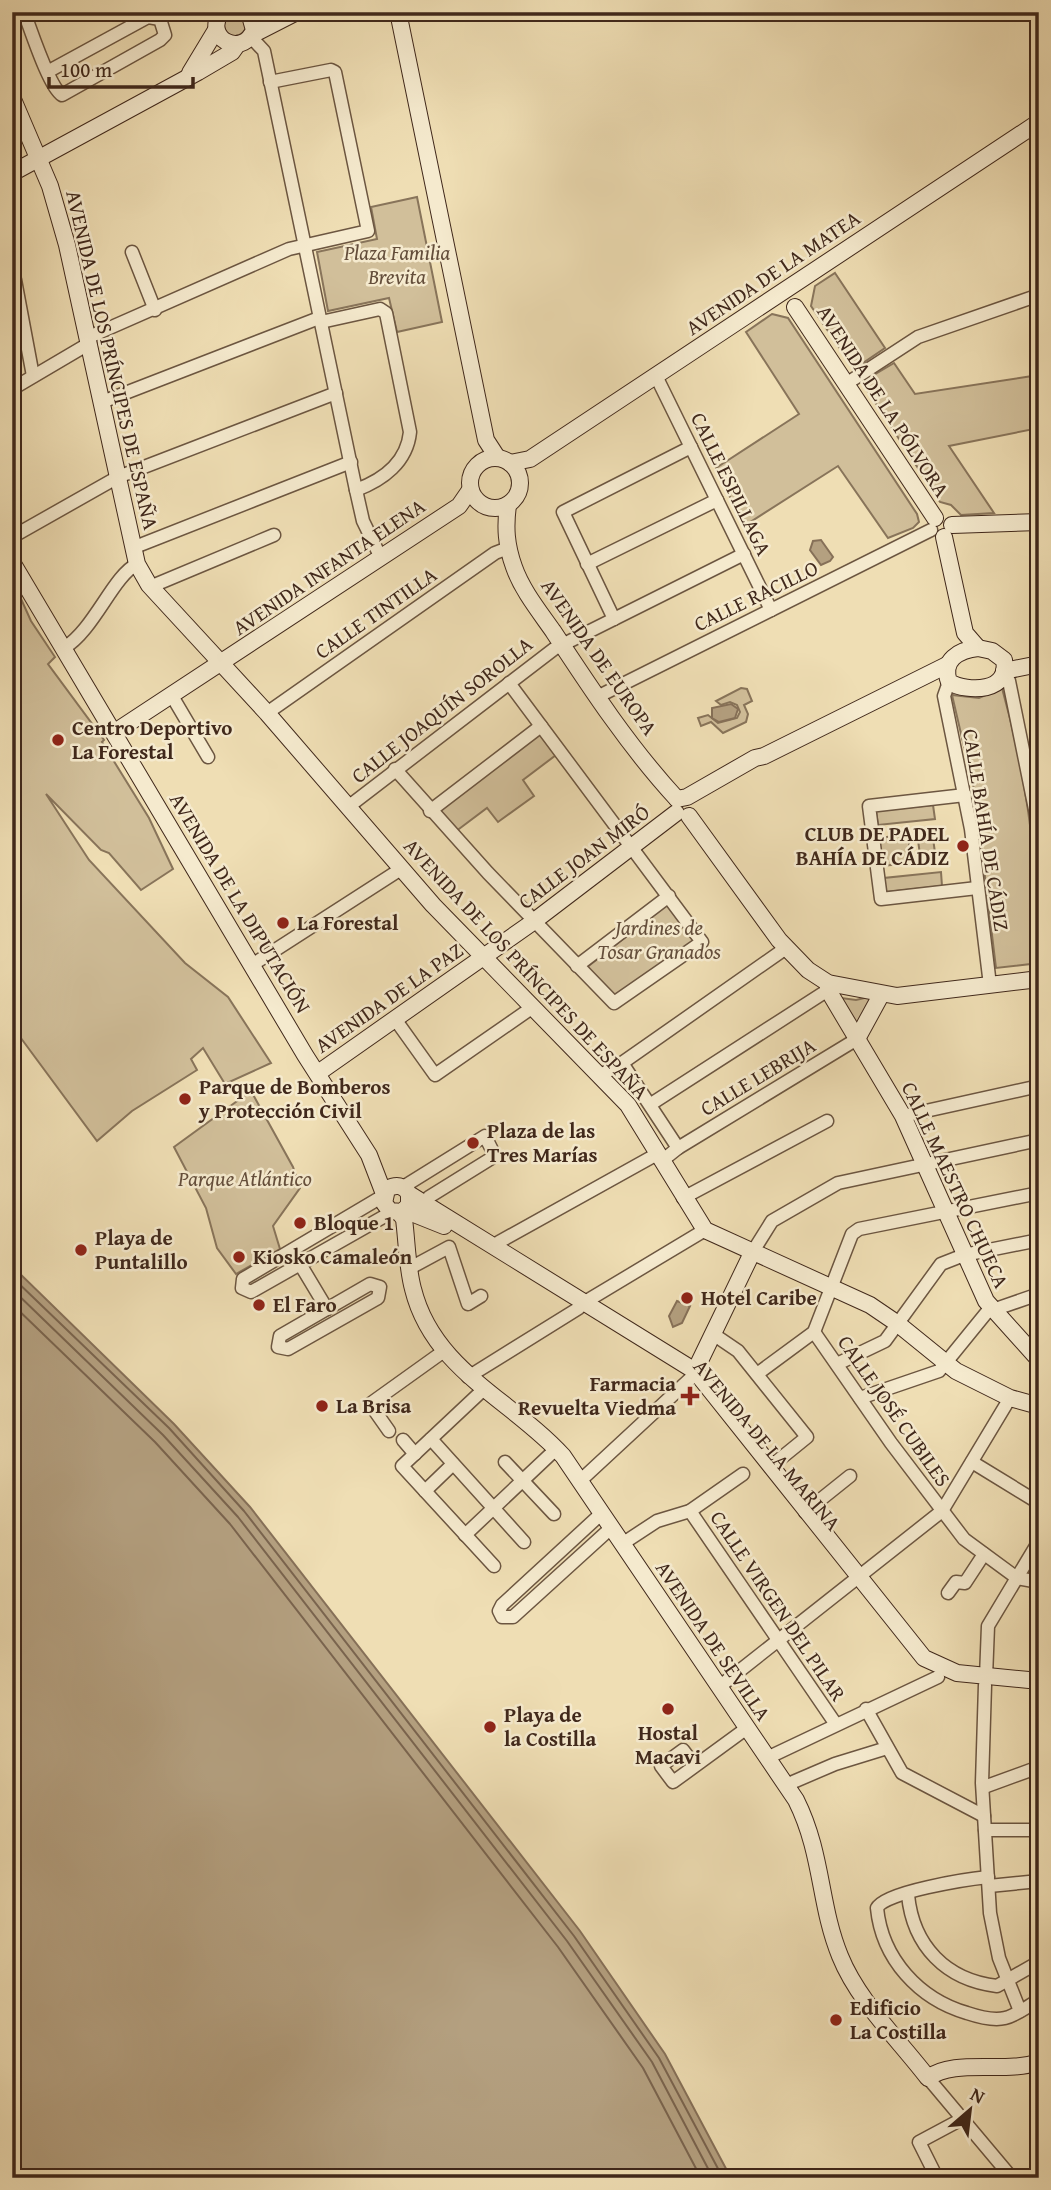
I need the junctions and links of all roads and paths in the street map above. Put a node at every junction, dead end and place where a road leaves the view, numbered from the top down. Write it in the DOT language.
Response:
graph roads {
  1 [pos="22,12"];
  2 [pos="249,12"];
  3 [pos="297,12"];
  4 [pos="398,12"];
  5 [pos="161,16"];
  6 [pos="12,17"];
  7 [pos="216,19"];
  8 [pos="247,39"];
  9 [pos="49,71"];
  10 [pos="188,75"];
  11 [pos="270,82"];
  12 [pos="12,97"];
  13 [pos="1039,122"];
  14 [pos="38,160"];
  15 [pos="12,173"];
  16 [pos="306,246"];
  17 [pos="132,252"];
  18 [pos="12,282"];
  19 [pos="796,283"];
  20 [pos="1039,295"];
  21 [pos="773,298"];
  22 [pos="795,307"];
  23 [pos="155,310"];
  24 [pos="320,320"];
  25 [pos="90,340"];
  26 [pos="33,376"];
  27 [pos="656,376"];
  28 [pos="846,384"];
  29 [pos="12,388"];
  30 [pos="336,393"];
  31 [pos="102,402"];
  32 [pos="486,440"];
  33 [pos="691,447"];
  34 [pos="351,462"];
  35 [pos="480,462"];
  36 [pos="509,465"];
  37 [pos="118,477"];
  38 [pos="356,490"];
  39 [pos="480,500"];
  40 [pos="717,500"];
  41 [pos="509,505"];
  42 [pos="1039,522"];
  43 [pos="941,528"];
  44 [pos="505,530"];
  45 [pos="274,535"];
  46 [pos="12,537"];
  47 [pos="508,548"];
  48 [pos="744,554"];
  49 [pos="137,556"];
  50 [pos="381,558"];
  51 [pos="12,562"];
  52 [pos="587,565"];
  53 [pos="125,581"];
  54 [pos="158,591"];
  55 [pos="771,610"];
  56 [pos="614,618"];
  57 [pos="965,633"];
  58 [pos="561,645"];
  59 [pos="64,648"];
  60 [pos="978,648"];
  61 [pos="960,653"];
  62 [pos="222,664"];
  63 [pos="1031,665"];
  64 [pos="1004,669"];
  65 [pos="948,676"];
  66 [pos="509,683"];
  67 [pos="172,696"];
  68 [pos="597,697"];
  69 [pos="267,713"];
  70 [pos="541,726"];
  71 [pos="115,732"];
  72 [pos="208,757"];
  73 [pos="396,769"];
  74 [pos="1034,769"];
  75 [pos="965,795"];
  76 [pos="684,805"];
  77 [pos="348,807"];
  78 [pos="430,811"];
  79 [pos="1039,829"];
  80 [pos="632,845"];
  81 [pos="401,869"];
  82 [pos="977,888"];
  83 [pos="669,896"];
  84 [pos="533,922"];
  85 [pos="786,948"];
  86 [pos="484,958"];
  87 [pos="252,965"];
  88 [pos="577,966"];
  89 [pos="1039,979"];
  90 [pos="990,985"];
  91 [pos="828,986"];
  92 [pos="881,995"];
  93 [pos="533,1007"];
  94 [pos="395,1019"];
  95 [pos="857,1039"];
  96 [pos="622,1063"];
  97 [pos="318,1073"];
  98 [pos="601,1076"];
  99 [pos="1039,1086"];
  100 [pos="651,1104"];
  101 [pos="903,1116"];
  102 [pos="827,1121"];
  103 [pos="1039,1140"];
  104 [pos="678,1148"];
  105 [pos="369,1155"];
  106 [pos="661,1157"];
  107 [pos="925,1163"];
  108 [pos="1039,1193"];
  109 [pos="384,1195"];
  110 [pos="683,1198"];
  111 [pos="401,1200"];
  112 [pos="425,1203"];
  113 [pos="945,1211"];
  114 [pos="705,1230"];
  115 [pos="1039,1240"];
  116 [pos="496,1248"];
  117 [pos="292,1250"];
  118 [pos="752,1253"];
  119 [pos="964,1255"];
  120 [pos="300,1264"];
  121 [pos="410,1268"];
  122 [pos="831,1288"];
  123 [pos="1039,1294"];
  124 [pos="481,1296"];
  125 [pos="582,1305"];
  126 [pos="327,1309"];
  127 [pos="993,1309"];
  128 [pos="898,1324"];
  129 [pos="814,1332"];
  130 [pos="713,1335"];
  131 [pos="444,1351"];
  132 [pos="1039,1360"];
  133 [pos="837,1364"];
  134 [pos="946,1364"];
  135 [pos="757,1374"];
  136 [pos="693,1375"];
  137 [pos="468,1377"];
  138 [pos="484,1389"];
  139 [pos="860,1398"];
  140 [pos="1010,1398"];
  141 [pos="1039,1406"];
  142 [pos="389,1432"];
  143 [pos="431,1439"];
  144 [pos="403,1440"];
  145 [pos="556,1449"];
  146 [pos="415,1454"];
  147 [pos="505,1462"];
  148 [pos="972,1462"];
  149 [pos="453,1464"];
  150 [pos="770,1467"];
  151 [pos="743,1474"];
  152 [pos="850,1476"];
  153 [pos="580,1480"];
  154 [pos="522,1481"];
  155 [pos="425,1491"];
  156 [pos="1039,1503"];
  157 [pos="493,1508"];
  158 [pos="690,1511"];
  159 [pos="942,1511"];
  160 [pos="805,1512"];
  161 [pos="602,1513"];
  162 [pos="554,1514"];
  163 [pos="611,1528"];
  164 [pos="465,1535"];
  165 [pos="1039,1541"];
  166 [pos="524,1542"];
  167 [pos="622,1544"];
  168 [pos="984,1554"];
  169 [pos="494,1566"];
  170 [pos="1017,1578"];
  171 [pos="856,1581"];
  172 [pos="1039,1582"];
  173 [pos="948,1593"];
  174 [pos="779,1640"];
  175 [pos="938,1676"];
  176 [pos="986,1681"];
  177 [pos="1039,1681"];
  178 [pos="719,1687"];
  179 [pos="1039,1690"];
  180 [pos="866,1709"];
  181 [pos="835,1723"];
  182 [pos="747,1728"];
  183 [pos="887,1748"];
  184 [pos="767,1758"];
  185 [pos="695,1766"];
  186 [pos="1039,1767"];
  187 [pos="786,1785"];
  188 [pos="984,1787"];
  189 [pos="984,1816"];
  190 [pos="985,1830"];
  191 [pos="1039,1830"];
  192 [pos="1039,1881"];
  193 [pos="988,1882"];
  194 [pos="908,1895"];
  195 [pos="1039,1962"];
  196 [pos="1008,1982"];
  197 [pos="1039,2000"];
  198 [pos="1020,2011"];
  199 [pos="1039,2062"];
  200 [pos="928,2078"];
  201 [pos="962,2119"];
  202 [pos="937,2178"];
  203 [pos="1012,2178"];
  1 -- 6 [label="street"];
  1 -- 9 [label="street"];
  2 -- 8 [label="street"];
  3 -- 8 [label="street"];
  4 -- 32 [label="street"];
  5 -- 9 [label="street"];
  5 -- 9 [label="street"];
  7 -- 8 [label="street"];
  7 -- 10 [label="street"];
  8 -- 10 [label="street"];
  8 -- 11 [label="street"];
  10 -- 14 [label="street"];
  11 -- 16 [label="street"];
  11 -- 16 [label="street"];
  12 -- 14 [label="street, AVENIDA DE LOS PRÍNCIPES DE ESPAÑA"];
  13 -- 19 [label="street, AVENIDA DE LA MATEA"];
  14 -- 15 [label="street"];
  14 -- 25 [label="street, AVENIDA DE LOS PRÍNCIPES DE ESPAÑA"];
  16 -- 23 [label="street"];
  16 -- 24 [label="street"];
  17 -- 23 [label="street"];
  18 -- 26 [label="street"];
  19 -- 21 [label="street, AVENIDA DE LA MATEA"];
  19 -- 22 [label="street, AVENIDA DE LA PÓLVORA"];
  20 -- 28 [label="street"];
  21 -- 22 [label="street, AVENIDA DE LA PÓLVORA"];
  21 -- 27 [label="street, AVENIDA DE LA MATEA"];
  22 -- 28 [label="street, AVENIDA DE LA PÓLVORA"];
  23 -- 25 [label="street"];
  24 -- 30 [label="street"];
  24 -- 31 [label="street"];
  24 -- 38 [label="street"];
  25 -- 26 [label="street"];
  25 -- 31 [label="street, AVENIDA DE LOS PRÍNCIPES DE ESPAÑA"];
  26 -- 29 [label="street"];
  27 -- 33 [label="street, CALLE ESPILLAGA"];
  27 -- 36 [label="street, AVENIDA DE LA MATEA"];
  28 -- 43 [label="street, AVENIDA DE LA PÓLVORA"];
  30 -- 34 [label="street"];
  30 -- 37 [label="street"];
  31 -- 37 [label="street, AVENIDA DE LOS PRÍNCIPES DE ESPAÑA"];
  32 -- 35 [label="street"];
  32 -- 36 [label="street"];
  33 -- 40 [label="street, CALLE ESPILLAGA"];
  33 -- 52 [label="street"];
  34 -- 38 [label="street"];
  34 -- 49 [label="street"];
  35 -- 36 [label="street"];
  35 -- 39 [label="street"];
  36 -- 41 [label="street"];
  37 -- 46 [label="street"];
  37 -- 49 [label="street, AVENIDA DE LOS PRÍNCIPES DE ESPAÑA"];
  38 -- 50 [label="street"];
  39 -- 41 [label="street"];
  39 -- 44 [label="street, AVENIDA DE EUROPA"];
  39 -- 50 [label="street, AVENIDA INFANTA ELENA"];
  40 -- 48 [label="street, CALLE ESPILLAGA"];
  40 -- 52 [label="street"];
  41 -- 44 [label="street, AVENIDA DE EUROPA"];
  42 -- 43 [label="street"];
  43 -- 55 [label="street, CALLE RACILLO"];
  43 -- 57 [label="street, AVENIDA DE LA PÓLVORA"];
  44 -- 47 [label="street, AVENIDA DE EUROPA"];
  45 -- 54 [label="street"];
  47 -- 58 [label="street, AVENIDA DE EUROPA"];
  47 -- 69 [label="street, CALLE TINTILLA"];
  48 -- 55 [label="street, CALLE ESPILLAGA"];
  48 -- 56 [label="street, CALLE JOAQUÍN SOROLLA"];
  49 -- 53 [label="street"];
  49 -- 54 [label="street, AVENIDA DE LOS PRÍNCIPES DE ESPAÑA"];
  50 -- 62 [label="street, AVENIDA INFANTA ELENA"];
  51 -- 59 [label="street, AVENIDA DE LA DIPUTACIÓN"];
  52 -- 56 [label="street"];
  53 -- 54 [label="street"];
  53 -- 59 [label="street"];
  54 -- 62 [label="street, AVENIDA DE LOS PRÍNCIPES DE ESPAÑA"];
  55 -- 68 [label="street, CALLE RACILLO"];
  56 -- 58 [label="street, CALLE JOAQUÍN SOROLLA"];
  57 -- 60 [label="street, AVENIDA DE LA PÓLVORA"];
  57 -- 61 [label="street, AVENIDA DE LA PÓLVORA"];
  58 -- 66 [label="street, CALLE JOAQUÍN SOROLLA"];
  58 -- 68 [label="street, AVENIDA DE EUROPA"];
  59 -- 71 [label="street, AVENIDA DE LA DIPUTACIÓN"];
  60 -- 61 [label="street"];
  60 -- 64 [label="street"];
  61 -- 65 [label="street"];
  62 -- 67 [label="street, AVENIDA INFANTA ELENA"];
  62 -- 69 [label="street, AVENIDA DE LOS PRÍNCIPES DE ESPAÑA"];
  63 -- 64 [label="street"];
  64 -- 65 [label="street"];
  64 -- 74 [label="street"];
  65 -- 75 [label="street, CALLE BAHÍA DE CÁDIZ"];
  65 -- 76 [label="street, CALLE JOAN MIRÓ"];
  66 -- 70 [label="street"];
  66 -- 73 [label="street, CALLE JOAQUÍN SOROLLA"];
  67 -- 71 [label="street, AVENIDA INFANTA ELENA"];
  67 -- 72 [label="street"];
  68 -- 76 [label="street, AVENIDA DE EUROPA"];
  69 -- 77 [label="street, AVENIDA DE LOS PRÍNCIPES DE ESPAÑA"];
  70 -- 78 [label="street"];
  70 -- 80 [label="street"];
  71 -- 87 [label="street, AVENIDA DE LA DIPUTACIÓN"];
  73 -- 77 [label="street, CALLE JOAQUÍN SOROLLA"];
  73 -- 78 [label="street"];
  74 -- 79 [label="street"];
  75 -- 82 [label="street, CALLE BAHÍA DE CÁDIZ"];
  75 -- 82 [label="street"];
  76 -- 80 [label="street, CALLE JOAN MIRÓ"];
  76 -- 85 [label="street, AVENIDA DE EUROPA"];
  77 -- 81 [label="street, AVENIDA DE LOS PRÍNCIPES DE ESPAÑA"];
  78 -- 84 [label="street"];
  80 -- 83 [label="street"];
  80 -- 84 [label="street, CALLE JOAN MIRÓ"];
  81 -- 86 [label="street, AVENIDA DE LOS PRÍNCIPES DE ESPAÑA"];
  81 -- 87 [label="street"];
  82 -- 90 [label="street, CALLE BAHÍA DE CÁDIZ"];
  83 -- 88 [label="street"];
  83 -- 88 [label="street"];
  84 -- 86 [label="street, CALLE JOAN MIRÓ"];
  84 -- 88 [label="street"];
  85 -- 91 [label="street, AVENIDA DE EUROPA"];
  85 -- 96 [label="street"];
  86 -- 93 [label="street, AVENIDA DE LOS PRÍNCIPES DE ESPAÑA"];
  86 -- 94 [label="street, AVENIDA DE LA PAZ"];
  87 -- 97 [label="street, AVENIDA DE LA DIPUTACIÓN"];
  89 -- 90 [label="street"];
  90 -- 92 [label="street"];
  91 -- 92 [label="street"];
  91 -- 95 [label="street, CALLE MAESTRO CHUECA"];
  91 -- 100 [label="street"];
  92 -- 95 [label="street"];
  93 -- 94 [label="street"];
  93 -- 98 [label="street, AVENIDA DE LOS PRÍNCIPES DE ESPAÑA"];
  94 -- 97 [label="street, AVENIDA DE LA PAZ"];
  95 -- 101 [label="street, CALLE MAESTRO CHUECA"];
  95 -- 104 [label="street, CALLE LEBRIJA"];
  96 -- 98 [label="street"];
  96 -- 100 [label="street"];
  97 -- 105 [label="street, AVENIDA DE LA DIPUTACIÓN"];
  98 -- 106 [label="street, AVENIDA DE LOS PRÍNCIPES DE ESPAÑA"];
  99 -- 101 [label="street"];
  100 -- 104 [label="street"];
  101 -- 107 [label="street, CALLE MAESTRO CHUECA"];
  102 -- 110 [label="street"];
  103 -- 107 [label="street"];
  104 -- 106 [label="street, CALLE LEBRIJA"];
  105 -- 109 [label="street, AVENIDA DE LA DIPUTACIÓN"];
  105 -- 111 [label="street, AVENIDA DE LA DIPUTACIÓN"];
  106 -- 110 [label="street, AVENIDA DE LOS PRÍNCIPES DE ESPAÑA"];
  106 -- 116 [label="street, CALLE LEBRIJA"];
  107 -- 113 [label="street, CALLE MAESTRO CHUECA"];
  107 -- 118 [label="street"];
  108 -- 113 [label="street"];
  109 -- 111 [label="street"];
  109 -- 117 [label="street"];
  110 -- 114 [label="street, AVENIDA DE LOS PRÍNCIPES DE ESPAÑA"];
  111 -- 112 [label="street, AVENIDA DE LA MARINA"];
  111 -- 112 [label="street"];
  111 -- 120 [label="street"];
  111 -- 121 [label="street, AVENIDA DE SEVILLA"];
  111 -- 125 [label="street, AVENIDA DE LA MARINA"];
  112 -- 116 [label="street, AVENIDA DE LA MARINA"];
  113 -- 119 [label="street, CALLE MAESTRO CHUECA"];
  113 -- 122 [label="street"];
  114 -- 118 [label="street, AVENIDA DE LOS PRÍNCIPES DE ESPAÑA"];
  114 -- 125 [label="street"];
  115 -- 119 [label="street"];
  116 -- 125 [label="street, AVENIDA DE LA MARINA"];
  117 -- 120 [label="street"];
  117 -- 120 [label="street"];
  118 -- 122 [label="street, AVENIDA DE LOS PRÍNCIPES DE ESPAÑA"];
  118 -- 130 [label="street"];
  119 -- 127 [label="street, CALLE MAESTRO CHUECA"];
  119 -- 128 [label="street"];
  120 -- 126 [label="street"];
  121 -- 124 [label="street"];
  121 -- 131 [label="street, AVENIDA DE SEVILLA"];
  122 -- 128 [label="street, AVENIDA DE LOS PRÍNCIPES DE ESPAÑA"];
  122 -- 129 [label="street"];
  123 -- 127 [label="street"];
  125 -- 136 [label="street, AVENIDA DE LA MARINA"];
  125 -- 137 [label="street"];
  126 -- 126 [label="street"];
  127 -- 132 [label="street, CALLE MAESTRO CHUECA"];
  127 -- 134 [label="street"];
  128 -- 133 [label="street"];
  128 -- 134 [label="street, AVENIDA DE LOS PRÍNCIPES DE ESPAÑA"];
  129 -- 133 [label="street, CALLE JOSÉ CUBILES"];
  129 -- 135 [label="street"];
  130 -- 135 [label="street"];
  130 -- 136 [label="street"];
  131 -- 137 [label="street, AVENIDA DE SEVILLA"];
  131 -- 142 [label="street"];
  133 -- 139 [label="street, CALLE JOSÉ CUBILES"];
  134 -- 139 [label="street"];
  134 -- 140 [label="street, AVENIDA DE LOS PRÍNCIPES DE ESPAÑA"];
  135 -- 150 [label="street"];
  136 -- 150 [label="street, AVENIDA DE LA MARINA"];
  136 -- 153 [label="street"];
  136 -- 171 [label="street, AVENIDA DE LA MARINA"];
  137 -- 138 [label="street, AVENIDA DE SEVILLA"];
  138 -- 143 [label="street"];
  138 -- 145 [label="street, AVENIDA DE SEVILLA"];
  139 -- 159 [label="street, CALLE JOSÉ CUBILES"];
  140 -- 141 [label="street, AVENIDA DE LOS PRÍNCIPES DE ESPAÑA"];
  140 -- 148 [label="street"];
  143 -- 146 [label="street"];
  143 -- 149 [label="street"];
  144 -- 146 [label="street"];
  145 -- 153 [label="street, AVENIDA DE SEVILLA"];
  145 -- 154 [label="street"];
  146 -- 155 [label="street"];
  147 -- 154 [label="street"];
  148 -- 156 [label="street"];
  148 -- 159 [label="street"];
  149 -- 155 [label="street"];
  149 -- 157 [label="street"];
  150 -- 160 [label="street, AVENIDA DE LA MARINA"];
  151 -- 158 [label="street"];
  152 -- 160 [label="street"];
  153 -- 161 [label="street, AVENIDA DE SEVILLA"];
  154 -- 157 [label="street"];
  154 -- 162 [label="street"];
  155 -- 164 [label="street"];
  157 -- 164 [label="street"];
  157 -- 166 [label="street"];
  158 -- 167 [label="street"];
  158 -- 174 [label="street, CALLE VIRGEN DEL PILAR"];
  159 -- 168 [label="street, CALLE JOSÉ CUBILES"];
  159 -- 171 [label="street"];
  160 -- 171 [label="street, AVENIDA DE LA MARINA"];
  161 -- 163 [label="street, AVENIDA DE SEVILLA"];
  161 -- 163 [label="street"];
  163 -- 167 [label="street, AVENIDA DE SEVILLA"];
  164 -- 169 [label="street"];
  165 -- 170 [label="street"];
  167 -- 178 [label="street, AVENIDA DE SEVILLA"];
  168 -- 170 [label="street, CALLE JOSÉ CUBILES"];
  168 -- 173 [label="street"];
  170 -- 172 [label="street"];
  170 -- 176 [label="street"];
  171 -- 174 [label="street"];
  171 -- 175 [label="street, AVENIDA DE LA MARINA"];
  171 -- 176 [label="street, AVENIDA DE LA MARINA"];
  174 -- 178 [label="street"];
  174 -- 181 [label="street, CALLE VIRGEN DEL PILAR"];
  175 -- 176 [label="street, AVENIDA DE LA MARINA"];
  175 -- 180 [label="street"];
  176 -- 177 [label="street, AVENIDA DE LA MARINA"];
  176 -- 179 [label="street, AVENIDA DE LA MARINA"];
  176 -- 188 [label="street"];
  178 -- 182 [label="street, AVENIDA DE SEVILLA"];
  180 -- 181 [label="street"];
  180 -- 183 [label="street"];
  181 -- 184 [label="street"];
  182 -- 184 [label="street, AVENIDA DE SEVILLA"];
  182 -- 185 [label="street"];
  183 -- 187 [label="street"];
  183 -- 189 [label="street"];
  184 -- 187 [label="street, AVENIDA DE SEVILLA"];
  186 -- 188 [label="street"];
  187 -- 200 [label="street, AVENIDA DE SEVILLA"];
  188 -- 189 [label="street"];
  189 -- 190 [label="street"];
  190 -- 191 [label="street"];
  190 -- 193 [label="street"];
  192 -- 193 [label="street"];
  193 -- 194 [label="street"];
  193 -- 196 [label="street"];
  194 -- 196 [label="street"];
  194 -- 198 [label="street"];
  195 -- 196 [label="street"];
  196 -- 198 [label="street"];
  197 -- 198 [label="street"];
  199 -- 200 [label="street"];
  200 -- 201 [label="street, AVENIDA DE SEVILLA"];
  201 -- 202 [label="street"];
  201 -- 203 [label="street, AVENIDA DE SEVILLA"];
}
